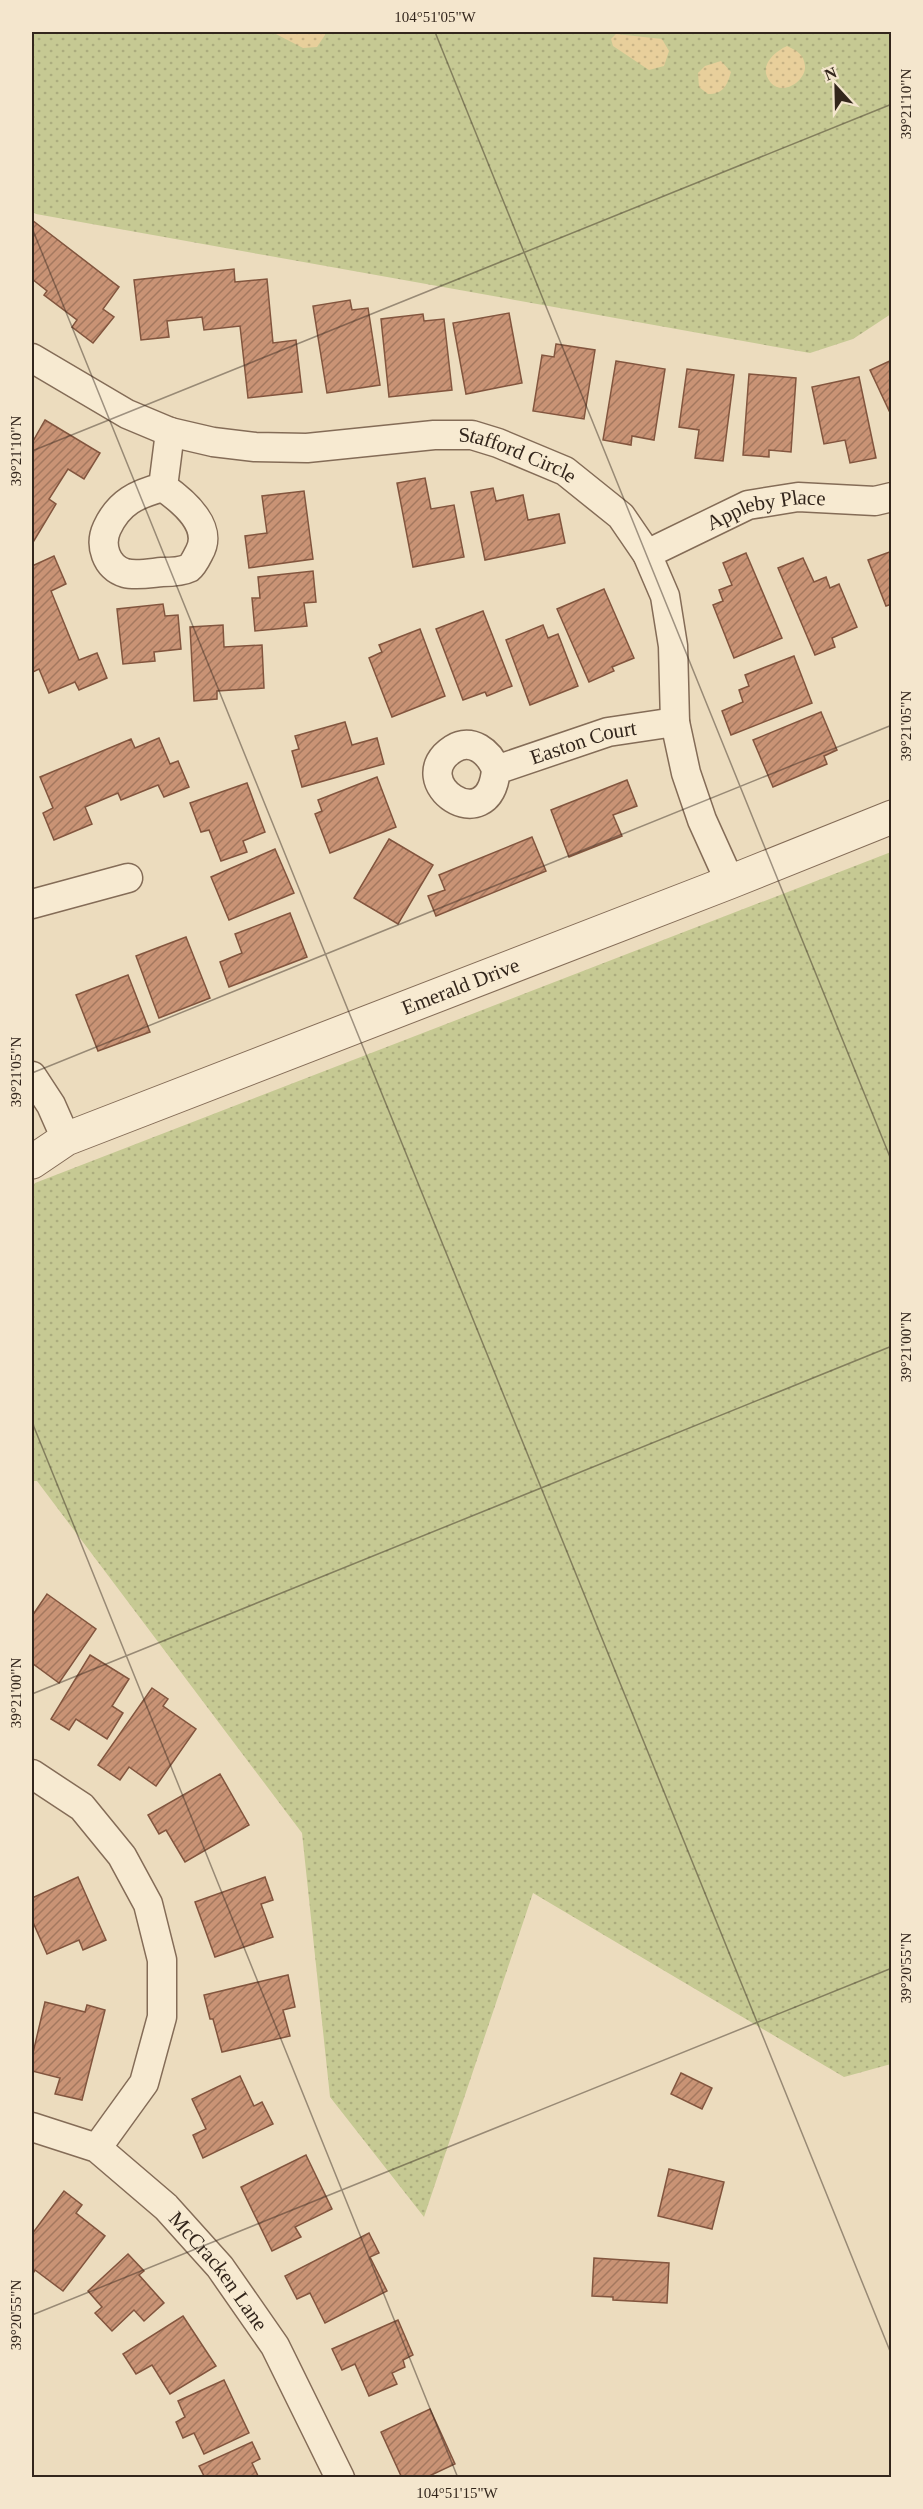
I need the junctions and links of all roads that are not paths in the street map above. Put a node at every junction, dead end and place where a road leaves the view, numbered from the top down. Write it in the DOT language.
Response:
graph roads {
  1 [pos="32,358"];
  2 [pos="170,432"];
  3 [pos="163,487"];
  4 [pos="891,497"];
  5 [pos="647,554"];
  6 [pos="675,722"];
  7 [pos="496,770"];
  8 [pos="891,817"];
  9 [pos="128,878"];
  10 [pos="730,882"];
  11 [pos="32,904"];
  12 [pos="32,1076"];
  13 [pos="66,1139"];
  14 [pos="32,1162"];
  15 [pos="32,1774"];
  16 [pos="32,2127"];
  17 [pos="97,2148"];
  18 [pos="340,2478"];
  1 -- 2 [label="street, Stafford Circle"];
  2 -- 3 [label="street"];
  2 -- 5 [label="street, Stafford Circle"];
  4 -- 5 [label="street, Appleby Place"];
  5 -- 6 [label="street, Stafford Circle"];
  6 -- 7 [label="street, Easton Court"];
  6 -- 10 [label="street, Stafford Circle"];
  8 -- 10 [label="street, Emerald Drive"];
  9 -- 11 [label="street"];
  10 -- 13 [label="street, Emerald Drive"];
  12 -- 13 [label="street"];
  13 -- 14 [label="street, Emerald Drive"];
  15 -- 17 [label="street"];
  16 -- 17 [label="street, McCracken Lane"];
  17 -- 18 [label="street, McCracken Lane"];
}
